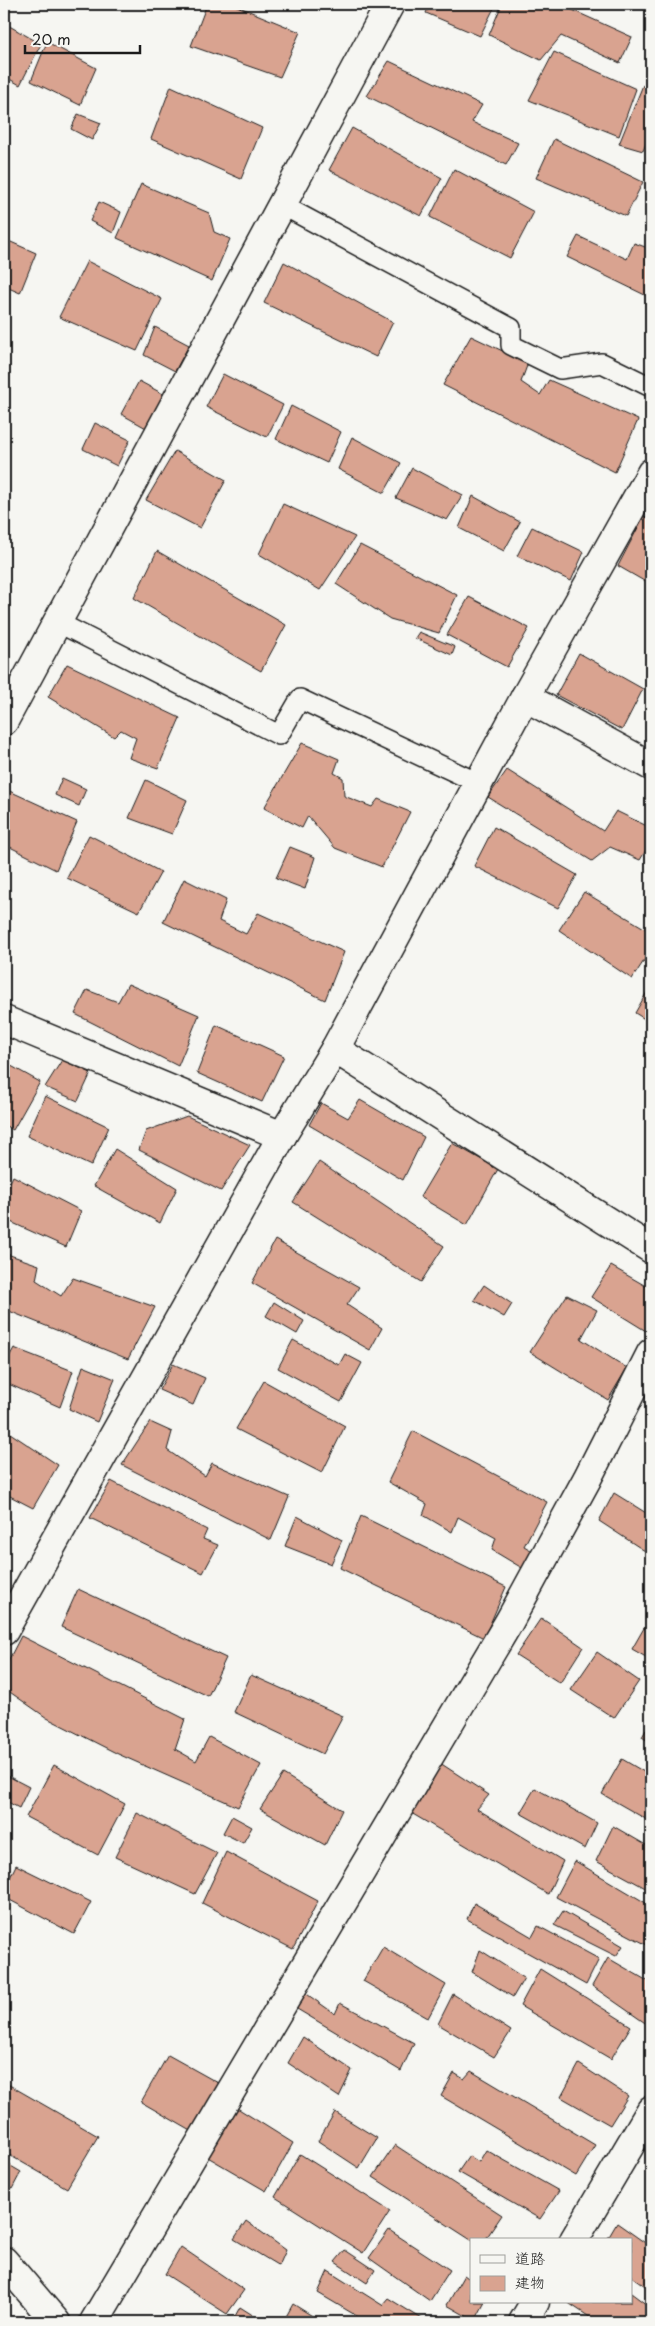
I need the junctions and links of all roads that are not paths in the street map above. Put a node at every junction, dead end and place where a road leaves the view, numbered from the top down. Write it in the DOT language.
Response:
graph roads {
  1 [pos="390,4"];
  2 [pos="282,205"];
  3 [pos="651,387"];
  4 [pos="651,473"];
  5 [pos="57,622"];
  6 [pos="525,697"];
  7 [pos="4,721"];
  8 [pos="651,766"];
  9 [pos="478,782"];
  10 [pos="4,1020"];
  11 [pos="335,1049"];
  12 [pos="282,1136"];
  13 [pos="651,1249"];
  14 [pos="651,1353"];
  15 [pos="4,1631"];
  16 [pos="651,2110"];
  17 [pos="575,2238"];
  18 [pos="4,2261"];
  19 [pos="534,2304"];
  20 [pos="56,2322"];
  21 [pos="94,2322"];
  22 [pos="523,2322"];
  1 -- 2 [label="street"];
  2 -- 3 [label="lane"];
  2 -- 5 [label="street"];
  4 -- 6 [label="street"];
  5 -- 7 [label="street"];
  5 -- 9 [label="lane"];
  6 -- 8 [label="street"];
  6 -- 9 [label="street"];
  9 -- 11 [label="street"];
  10 -- 12 [label="street"];
  11 -- 12 [label="street"];
  11 -- 13 [label="street"];
  12 -- 15 [label="street"];
  14 -- 21 [label="street"];
  16 -- 17 [label="street"];
  18 -- 20 [label="street"];
  19 -- 22 [label="street"];
}
